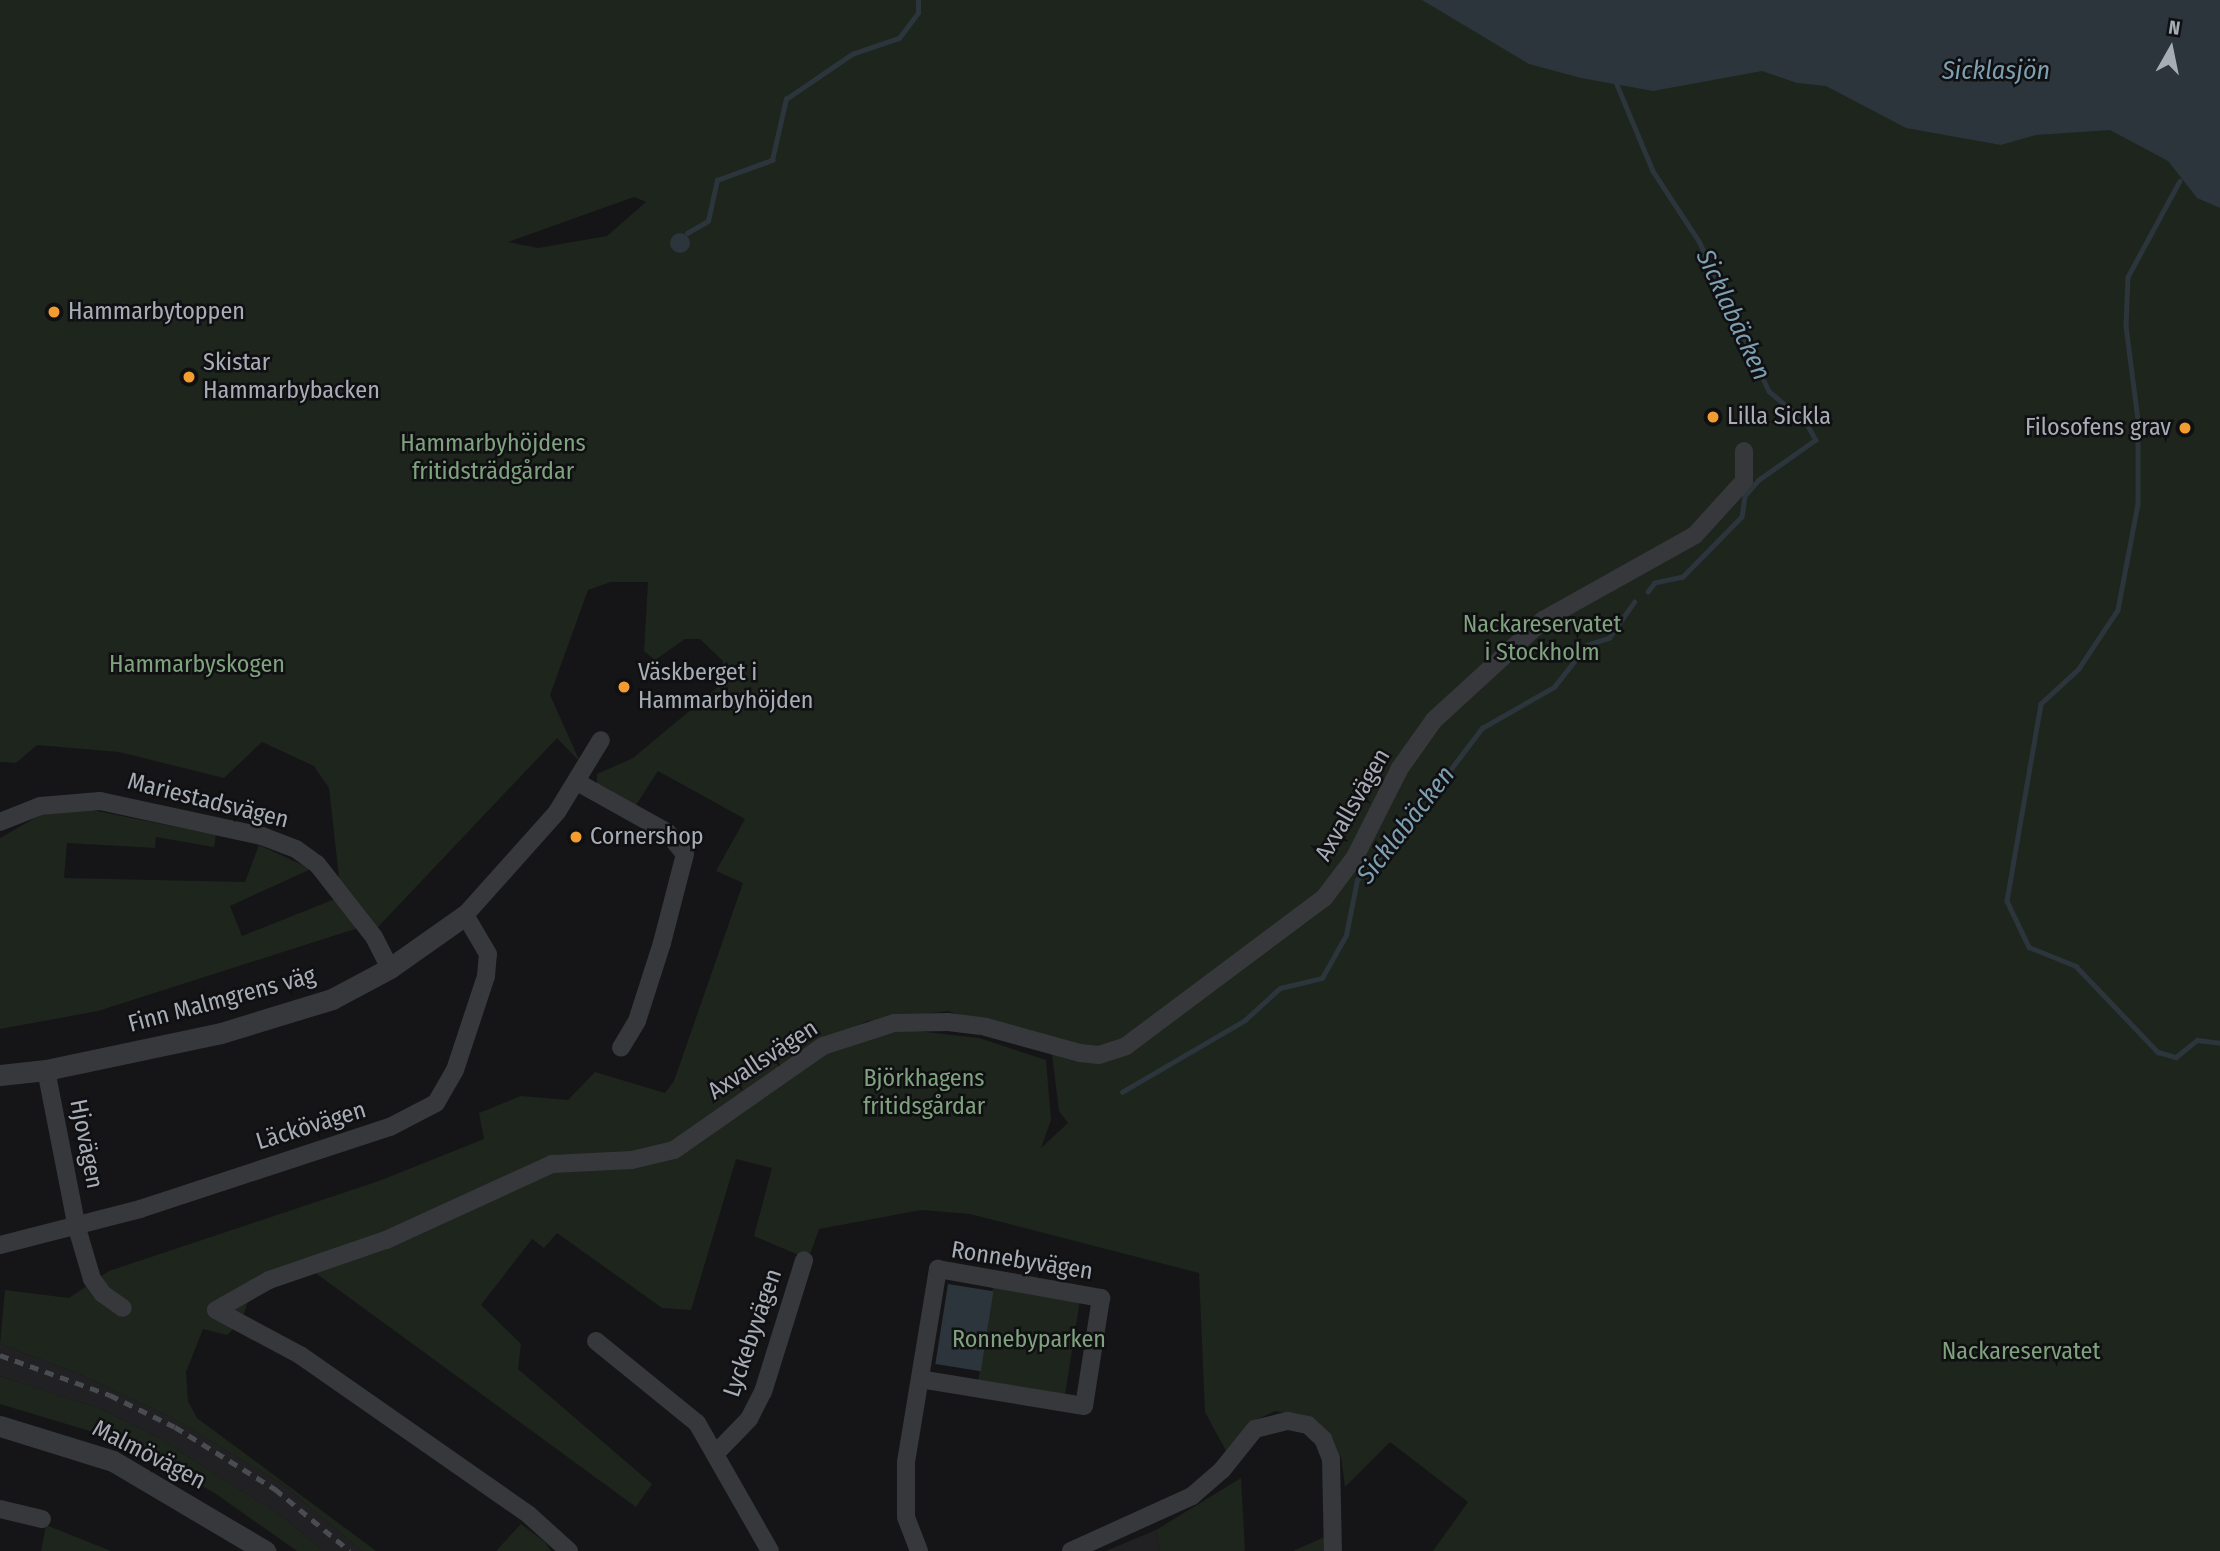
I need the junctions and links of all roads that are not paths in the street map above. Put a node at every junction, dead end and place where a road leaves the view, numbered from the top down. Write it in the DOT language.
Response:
graph roads {
  1 [pos="1744,451"];
  2 [pos="601,740"];
  3 [pos="577,782"];
  4 [pos="0,822"];
  5 [pos="465,915"];
  6 [pos="390,968"];
  7 [pos="621,1048"];
  8 [pos="46,1070"];
  9 [pos="0,1075"];
  10 [pos="77,1228"];
  11 [pos="0,1245"];
  12 [pos="804,1260"];
  13 [pos="122,1308"];
  14 [pos="596,1341"];
  15 [pos="920,1379"];
  16 [pos="0,1426"];
  17 [pos="717,1452"];
  18 [pos="0,1509"];
  19 [pos="42,1519"];
  20 [pos="265,1551"];
  21 [pos="569,1551"];
  22 [pos="771,1551"];
  23 [pos="919,1551"];
  24 [pos="1071,1551"];
  25 [pos="1333,1551"];
  1 -- 21 [label="street, Axvallsvägen"];
  2 -- 3 [label="street, Finn Malmgrens väg"];
  3 -- 5 [label="street, Finn Malmgrens väg"];
  3 -- 7 [label="street"];
  4 -- 6 [label="street, Mariestadsvägen"];
  5 -- 6 [label="street, Finn Malmgrens väg"];
  5 -- 10 [label="street, Läckövägen"];
  6 -- 8 [label="street, Finn Malmgrens väg"];
  8 -- 9 [label="street, Finn Malmgrens väg"];
  8 -- 10 [label="street, Hjovägen"];
  10 -- 11 [label="street, Läckövägen"];
  10 -- 13 [label="street"];
  12 -- 17 [label="street, Lyckebyvägen"];
  14 -- 17 [label="street"];
  15 -- 15 [label="street, Ronnebyvägen"];
  15 -- 23 [label="street, Ronnebyvägen"];
  16 -- 20 [label="street, Malmövägen"];
  17 -- 22 [label="street"];
  18 -- 19 [label="street"];
  24 -- 25 [label="street"];
}
